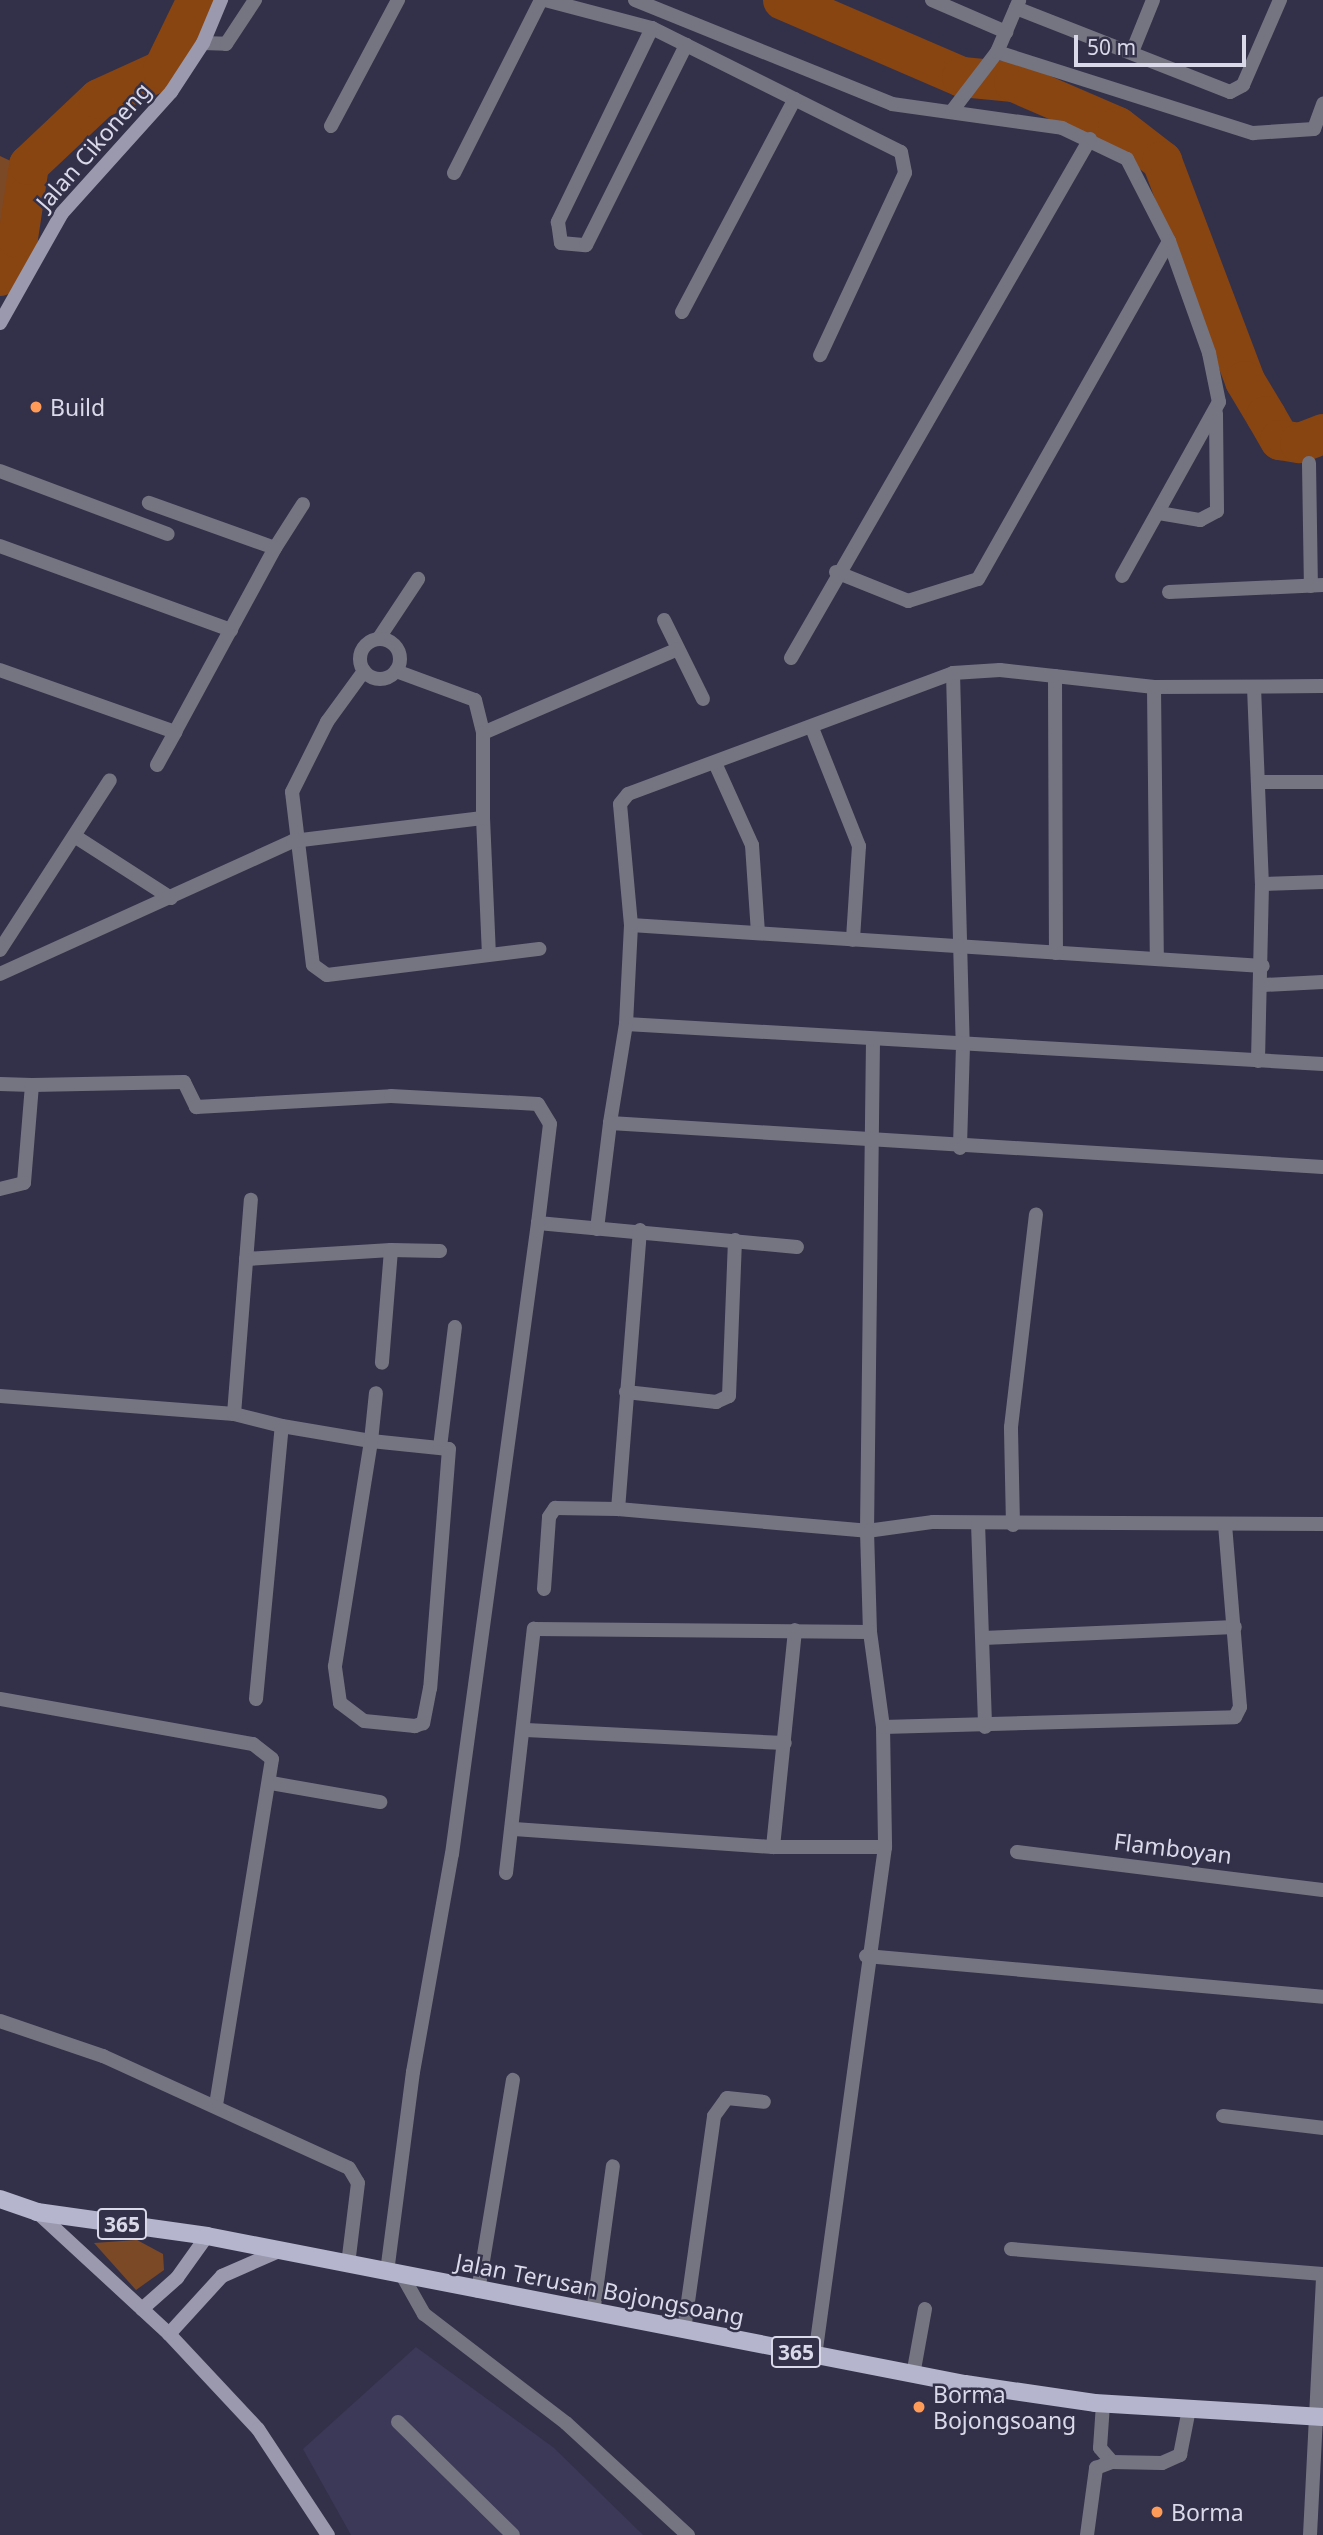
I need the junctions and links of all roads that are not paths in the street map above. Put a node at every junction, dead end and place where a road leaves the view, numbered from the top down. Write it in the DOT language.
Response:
graph roads {
  1 [pos="221,0"];
  2 [pos="255,0"];
  3 [pos="398,0"];
  4 [pos="543,0"];
  5 [pos="635,0"];
  6 [pos="932,0"];
  7 [pos="1153,0"];
  8 [pos="1280,0"];
  9 [pos="1018,4"];
  10 [pos="677,16"];
  11 [pos="652,28"];
  12 [pos="1006,32"];
  13 [pos="669,37"];
  14 [pos="203,43"];
  15 [pos="686,45"];
  16 [pos="997,52"];
  17 [pos="1132,52"];
  18 [pos="795,99"];
  19 [pos="1323,104"];
  20 [pos="952,111"];
  21 [pos="331,126"];
  22 [pos="1318,128"];
  23 [pos="1090,139"];
  24 [pos="454,173"];
  25 [pos="1169,241"];
  26 [pos="682,312"];
  27 [pos="0,323"];
  28 [pos="820,355"];
  29 [pos="1216,411"];
  30 [pos="1309,463"];
  31 [pos="0,471"];
  32 [pos="149,503"];
  33 [pos="303,504"];
  34 [pos="1159,513"];
  35 [pos="168,534"];
  36 [pos="0,547"];
  37 [pos="275,548"];
  38 [pos="836,572"];
  39 [pos="1122,576"];
  40 [pos="418,579"];
  41 [pos="1317,585"];
  42 [pos="1169,592"];
  43 [pos="664,620"];
  44 [pos="231,630"];
  45 [pos="379,638"];
  46 [pos="678,649"];
  47 [pos="791,658"];
  48 [pos="0,670"];
  49 [pos="364,671"];
  50 [pos="396,671"];
  51 [pos="953,673"];
  52 [pos="1055,676"];
  53 [pos="1323,686"];
  54 [pos="1154,687"];
  55 [pos="1254,687"];
  56 [pos="703,699"];
  57 [pos="812,728"];
  58 [pos="176,732"];
  59 [pos="483,733"];
  60 [pos="715,763"];
  61 [pos="157,765"];
  62 [pos="110,780"];
  63 [pos="1258,782"];
  64 [pos="1323,782"];
  65 [pos="483,818"];
  66 [pos="76,837"];
  67 [pos="293,841"];
  68 [pos="1323,882"];
  69 [pos="1262,884"];
  70 [pos="171,898"];
  71 [pos="631,925"];
  72 [pos="758,933"];
  73 [pos="853,940"];
  74 [pos="960,946"];
  75 [pos="539,949"];
  76 [pos="0,950"];
  77 [pos="489,953"];
  78 [pos="1056,953"];
  79 [pos="1157,959"];
  80 [pos="1263,965"];
  81 [pos="1,972"];
  82 [pos="1323,982"];
  83 [pos="1263,985"];
  84 [pos="626,1024"];
  85 [pos="873,1040"];
  86 [pos="963,1045"];
  87 [pos="1258,1061"];
  88 [pos="1323,1064"];
  89 [pos="0,1084"];
  90 [pos="32,1085"];
  91 [pos="610,1123"];
  92 [pos="872,1144"];
  93 [pos="960,1149"];
  94 [pos="1323,1167"];
  95 [pos="0,1189"];
  96 [pos="251,1200"];
  97 [pos="1035,1214"];
  98 [pos="538,1223"];
  99 [pos="597,1229"];
  100 [pos="640,1230"];
  101 [pos="735,1240"];
  102 [pos="797,1247"];
  103 [pos="391,1250"];
  104 [pos="440,1251"];
  105 [pos="246,1259"];
  106 [pos="455,1327"];
  107 [pos="382,1363"];
  108 [pos="626,1392"];
  109 [pos="376,1393"];
  110 [pos="0,1396"];
  111 [pos="234,1414"];
  112 [pos="282,1426"];
  113 [pos="371,1441"];
  114 [pos="440,1447"];
  115 [pos="618,1508"];
  116 [pos="978,1522"];
  117 [pos="1323,1524"];
  118 [pos="1013,1525"];
  119 [pos="1225,1526"];
  120 [pos="867,1531"];
  121 [pos="544,1589"];
  122 [pos="1235,1627"];
  123 [pos="795,1630"];
  124 [pos="870,1632"];
  125 [pos="983,1639"];
  126 [pos="0,1699"];
  127 [pos="256,1699"];
  128 [pos="883,1727"];
  129 [pos="985,1727"];
  130 [pos="526,1730"];
  131 [pos="785,1743"];
  132 [pos="271,1783"];
  133 [pos="380,1802"];
  134 [pos="514,1829"];
  135 [pos="773,1847"];
  136 [pos="885,1847"];
  137 [pos="1017,1852"];
  138 [pos="506,1873"];
  139 [pos="1323,1890"];
  140 [pos="866,1956"];
  141 [pos="1323,1997"];
  142 [pos="0,2021"];
  143 [pos="513,2080"];
  144 [pos="764,2102"];
  145 [pos="216,2104"];
  146 [pos="1223,2116"];
  147 [pos="1323,2128"];
  148 [pos="613,2166"];
  149 [pos="0,2199"];
  150 [pos="37,2212"];
  151 [pos="207,2236"];
  152 [pos="1011,2249"];
  153 [pos="280,2250"];
  154 [pos="348,2263"];
  155 [pos="394,2274"];
  156 [pos="1323,2274"];
  157 [pos="478,2291"];
  158 [pos="142,2309"];
  159 [pos="925,2309"];
  160 [pos="593,2313"];
  161 [pos="684,2330"];
  162 [pos="169,2334"];
  163 [pos="815,2356"];
  164 [pos="913,2375"];
  165 [pos="1103,2404"];
  166 [pos="1189,2409"];
  167 [pos="1320,2417"];
  168 [pos="398,2422"];
  169 [pos="1112,2462"];
  170 [pos="507,2533"];
  171 [pos="328,2535"];
  172 [pos="688,2535"];
  173 [pos="1087,2535"];
  174 [pos="1310,2535"];
  1 -- 14 [label="main road, Jalan Cikoneng"];
  2 -- 14 [label="street"];
  3 -- 21 [label="street"];
  4 -- 11 [label="street"];
  4 -- 24 [label="street"];
  5 -- 10 [label="street"];
  6 -- 12 [label="street"];
  7 -- 17 [label="street"];
  8 -- 17 [label="street"];
  9 -- 12 [label="street"];
  9 -- 17 [label="street"];
  10 -- 13 [label="street"];
  10 -- 20 [label="street"];
  11 -- 13 [label="street"];
  11 -- 15 [label="street"];
  12 -- 16 [label="street"];
  13 -- 15 [label="street"];
  14 -- 27 [label="main road, Jalan Cikoneng"];
  15 -- 18 [label="street"];
  16 -- 20 [label="street"];
  16 -- 22 [label="street"];
  18 -- 26 [label="street"];
  18 -- 28 [label="street"];
  19 -- 22 [label="street"];
  20 -- 23 [label="street"];
  23 -- 25 [label="street"];
  23 -- 38 [label="street"];
  25 -- 29 [label="street"];
  25 -- 38 [label="street"];
  29 -- 34 [label="street"];
  29 -- 34 [label="street"];
  30 -- 41 [label="street"];
  31 -- 35 [label="street"];
  32 -- 37 [label="street"];
  33 -- 37 [label="street"];
  34 -- 39 [label="street"];
  36 -- 44 [label="street"];
  37 -- 44 [label="street"];
  38 -- 47 [label="street"];
  40 -- 45 [label="street"];
  41 -- 42 [label="street"];
  43 -- 46 [label="street"];
  44 -- 58 [label="street"];
  45 -- 49 [label="street"];
  45 -- 50 [label="street"];
  46 -- 56 [label="street"];
  46 -- 59 [label="street"];
  48 -- 58 [label="street"];
  49 -- 50 [label="street"];
  49 -- 67 [label="street"];
  50 -- 59 [label="street"];
  51 -- 52 [label="street"];
  51 -- 57 [label="street"];
  51 -- 74 [label="street"];
  52 -- 54 [label="street"];
  52 -- 78 [label="street"];
  53 -- 55 [label="street"];
  54 -- 55 [label="street"];
  54 -- 79 [label="street"];
  55 -- 63 [label="street"];
  57 -- 60 [label="street"];
  57 -- 73 [label="street"];
  58 -- 61 [label="street"];
  59 -- 65 [label="street"];
  60 -- 71 [label="street"];
  60 -- 72 [label="street"];
  62 -- 66 [label="street"];
  63 -- 64 [label="street"];
  63 -- 69 [label="street"];
  65 -- 67 [label="street"];
  65 -- 77 [label="street"];
  66 -- 70 [label="street"];
  66 -- 76 [label="street"];
  67 -- 70 [label="street"];
  67 -- 77 [label="street"];
  68 -- 69 [label="street"];
  69 -- 80 [label="street"];
  70 -- 81 [label="street"];
  71 -- 72 [label="street"];
  71 -- 84 [label="street"];
  72 -- 73 [label="street"];
  73 -- 74 [label="street"];
  74 -- 78 [label="street"];
  74 -- 86 [label="street"];
  75 -- 77 [label="street"];
  78 -- 79 [label="street"];
  79 -- 80 [label="street"];
  80 -- 83 [label="street"];
  82 -- 83 [label="street"];
  83 -- 87 [label="street"];
  84 -- 85 [label="street"];
  84 -- 91 [label="street"];
  85 -- 86 [label="street"];
  85 -- 92 [label="street"];
  86 -- 87 [label="street"];
  86 -- 93 [label="street"];
  87 -- 88 [label="street"];
  89 -- 90 [label="street"];
  90 -- 95 [label="street"];
  90 -- 98 [label="street"];
  91 -- 92 [label="street"];
  91 -- 99 [label="street"];
  92 -- 93 [label="street"];
  92 -- 120 [label="street"];
  93 -- 94 [label="street"];
  96 -- 105 [label="street"];
  97 -- 118 [label="street"];
  98 -- 99 [label="street"];
  98 -- 155 [label="street"];
  99 -- 100 [label="street"];
  100 -- 101 [label="street"];
  100 -- 108 [label="street"];
  101 -- 102 [label="street"];
  101 -- 108 [label="street"];
  103 -- 104 [label="street"];
  103 -- 105 [label="street"];
  103 -- 107 [label="street"];
  105 -- 111 [label="street"];
  106 -- 114 [label="street"];
  108 -- 115 [label="street"];
  109 -- 113 [label="street"];
  110 -- 111 [label="street"];
  111 -- 112 [label="street"];
  112 -- 113 [label="street"];
  112 -- 127 [label="street"];
  113 -- 114 [label="street"];
  113 -- 114 [label="street"];
  115 -- 120 [label="street"];
  115 -- 121 [label="street"];
  116 -- 118 [label="street"];
  116 -- 120 [label="street"];
  116 -- 125 [label="street"];
  117 -- 119 [label="street"];
  118 -- 119 [label="street"];
  119 -- 122 [label="street"];
  120 -- 124 [label="street"];
  122 -- 125 [label="street"];
  122 -- 129 [label="street"];
  123 -- 124 [label="street"];
  123 -- 130 [label="street"];
  123 -- 131 [label="street"];
  124 -- 128 [label="street"];
  125 -- 129 [label="street"];
  126 -- 132 [label="street"];
  128 -- 129 [label="street"];
  128 -- 136 [label="street"];
  130 -- 131 [label="street"];
  130 -- 134 [label="street"];
  131 -- 135 [label="street"];
  132 -- 133 [label="street"];
  132 -- 145 [label="street"];
  134 -- 135 [label="street"];
  134 -- 138 [label="street"];
  135 -- 136 [label="street"];
  136 -- 140 [label="street"];
  137 -- 139 [label="street, Flamboyan"];
  140 -- 141 [label="street"];
  140 -- 163 [label="street"];
  142 -- 145 [label="street"];
  143 -- 157 [label="street"];
  144 -- 161 [label="street"];
  145 -- 154 [label="street"];
  146 -- 147 [label="street"];
  148 -- 160 [label="street"];
  149 -- 150 [label="main road, 365"];
  150 -- 151 [label="main road, Jalan Terusan Bojongsoang / 365"];
  150 -- 158 [label="main road"];
  151 -- 153 [label="main road, Jalan Terusan Bojongsoang / 365"];
  151 -- 158 [label="main road"];
  152 -- 156 [label="street"];
  153 -- 154 [label="main road, Jalan Terusan Bojongsoang / 365"];
  153 -- 162 [label="main road"];
  154 -- 155 [label="main road, Jalan Terusan Bojongsoang / 365"];
  155 -- 157 [label="main road, Jalan Terusan Bojongsoang / 365"];
  155 -- 172 [label="street"];
  156 -- 167 [label="street"];
  157 -- 160 [label="main road, Jalan Terusan Bojongsoang / 365"];
  158 -- 162 [label="main road"];
  159 -- 164 [label="street"];
  160 -- 161 [label="main road, Jalan Terusan Bojongsoang / 365"];
  161 -- 163 [label="main road, Jalan Terusan Bojongsoang / 365"];
  162 -- 171 [label="main road"];
  163 -- 164 [label="main road, Jalan Terusan Bojongsoang / 365"];
  164 -- 165 [label="main road, Jalan Terusan Bojongsoang / 365"];
  165 -- 166 [label="main road, Jalan Terusan Bojongsoang / 365"];
  165 -- 169 [label="street"];
  166 -- 167 [label="main road, Jalan Terusan Bojongsoang / 365"];
  166 -- 169 [label="street"];
  167 -- 174 [label="street"];
  168 -- 170 [label="street"];
  169 -- 173 [label="street"];
}
